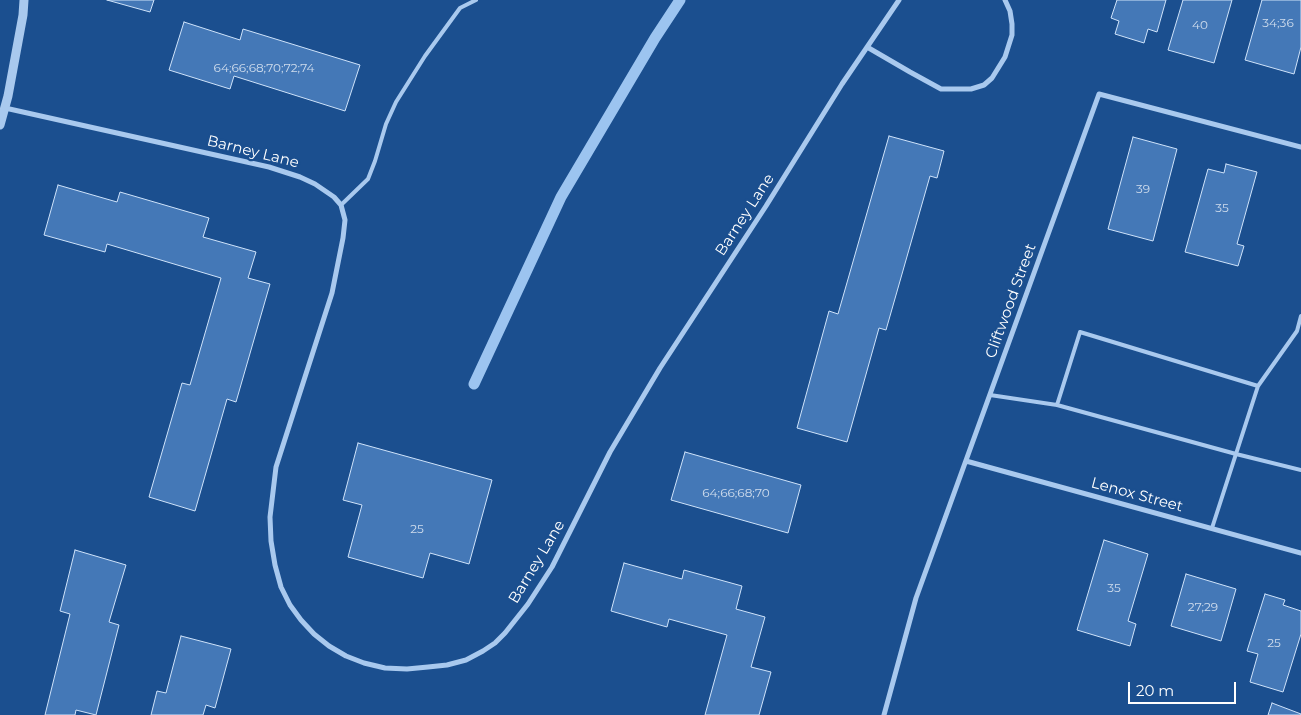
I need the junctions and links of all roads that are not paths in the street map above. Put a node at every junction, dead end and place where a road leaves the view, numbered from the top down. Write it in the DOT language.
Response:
graph roads {
  1 [pos="24,0"];
  2 [pos="476,0"];
  3 [pos="899,0"];
  4 [pos="1004,0"];
  5 [pos="867,47"];
  6 [pos="5,108"];
  7 [pos="0,125"];
  8 [pos="1301,147"];
  9 [pos="341,205"];
  10 [pos="1301,316"];
  11 [pos="1258,386"];
  12 [pos="990,395"];
  13 [pos="1057,405"];
  14 [pos="1236,454"];
  15 [pos="966,461"];
  16 [pos="1301,470"];
  17 [pos="1212,528"];
  18 [pos="1301,553"];
  19 [pos="884,715"];
  1 -- 6 [label="street"];
  2 -- 9 [label="lane"];
  3 -- 5 [label="street, Barney Lane"];
  4 -- 5 [label="street"];
  5 -- 9 [label="street, Barney Lane"];
  6 -- 7 [label="street"];
  6 -- 9 [label="street, Barney Lane"];
  8 -- 12 [label="street, Cliftwood Street"];
  10 -- 11 [label="lane"];
  11 -- 13 [label="lane"];
  11 -- 14 [label="lane"];
  12 -- 13 [label="lane"];
  12 -- 15 [label="street, Cliftwood Street"];
  13 -- 14 [label="lane"];
  14 -- 16 [label="lane"];
  14 -- 17 [label="lane"];
  15 -- 17 [label="street, Lenox Street"];
  15 -- 19 [label="street, Cliftwood Street"];
  17 -- 18 [label="street, Lenox Street"];
}
